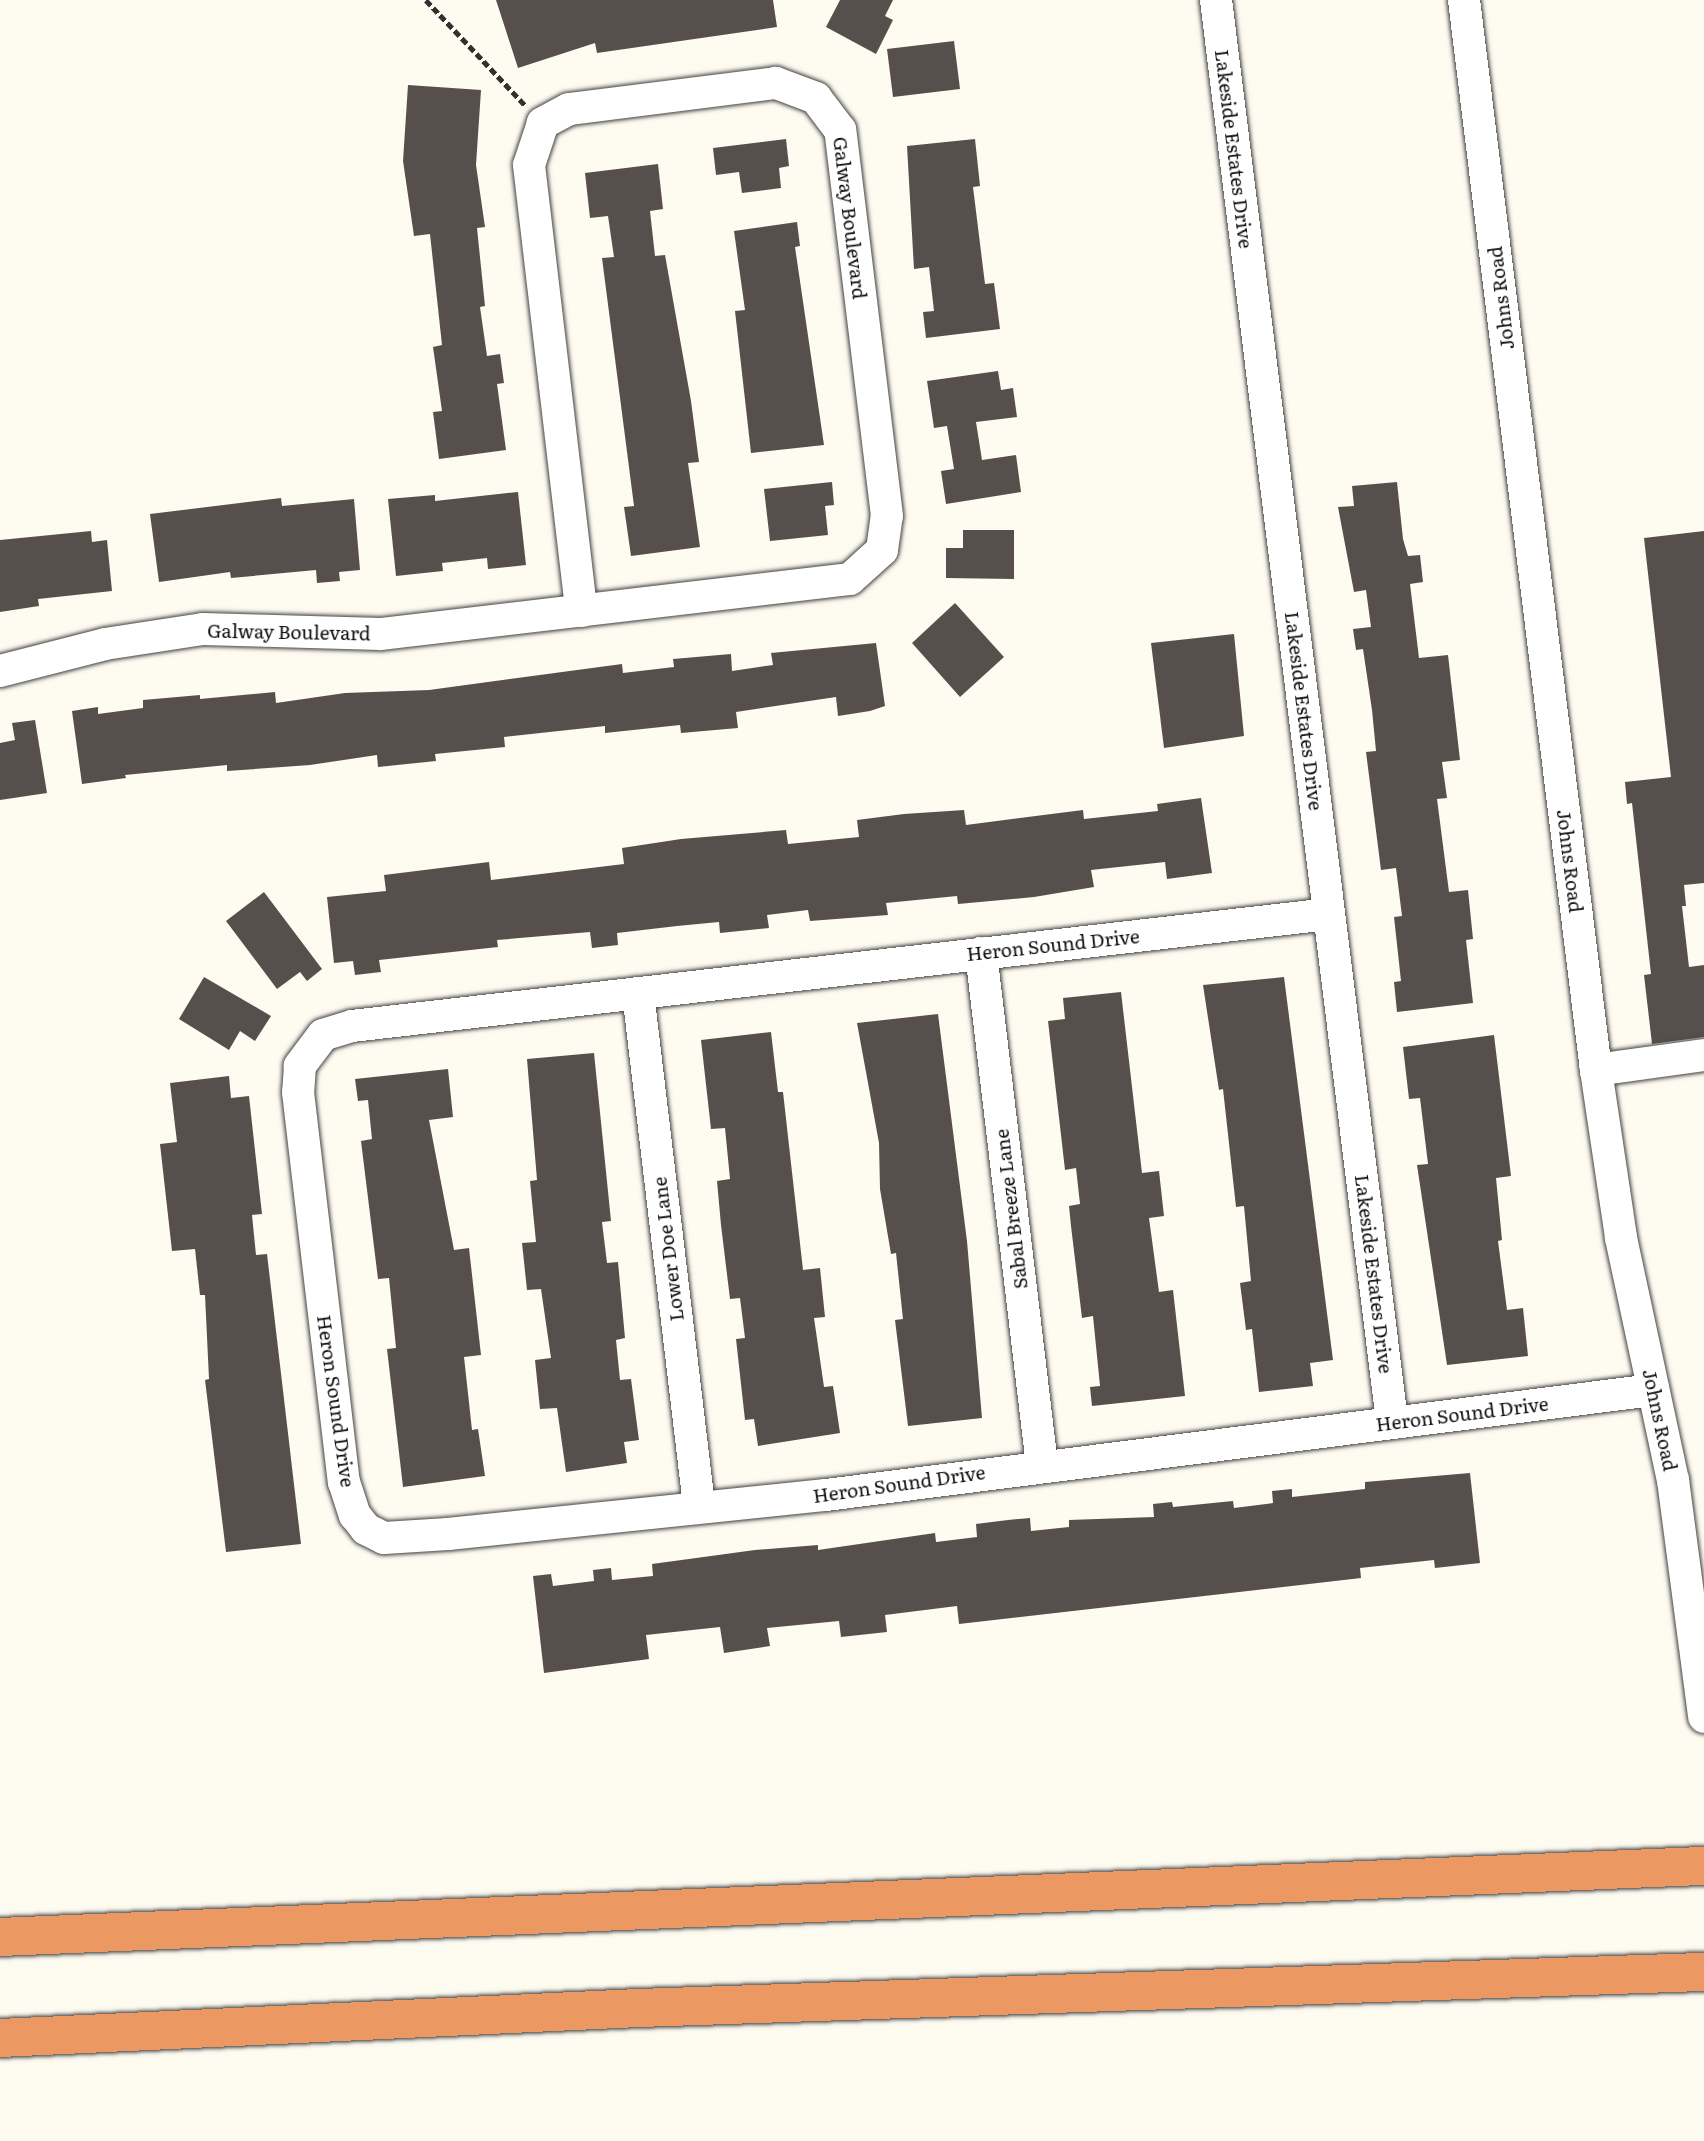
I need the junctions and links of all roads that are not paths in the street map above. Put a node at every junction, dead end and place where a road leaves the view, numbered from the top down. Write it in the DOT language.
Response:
graph roads {
  1 [pos="1216,0"];
  2 [pos="1464,0"];
  3 [pos="581,611"];
  4 [pos="0,671"];
  5 [pos="1329,914"];
  6 [pos="981,953"];
  7 [pos="638,993"];
  8 [pos="1704,1055"];
  9 [pos="1595,1070"];
  10 [pos="1653,1390"];
  11 [pos="1392,1422"];
  12 [pos="1042,1465"];
  13 [pos="699,1505"];
  14 [pos="1704,1717"];
  15 [pos="1704,1866"];
  16 [pos="0,1937"];
  17 [pos="1704,1972"];
  18 [pos="0,2038"];
  1 -- 5 [label="street, Lakeside Estates Drive"];
  2 -- 9 [label="street, Johns Road"];
  3 -- 3 [label="street, Galway Boulevard"];
  3 -- 4 [label="street, Galway Boulevard"];
  5 -- 6 [label="street, Heron Sound Drive"];
  5 -- 11 [label="street, Lakeside Estates Drive"];
  6 -- 7 [label="street, Heron Sound Drive"];
  6 -- 12 [label="street, Sabal Breeze Lane"];
  7 -- 13 [label="street, Lower Doe Lane"];
  7 -- 13 [label="street, Heron Sound Drive"];
  8 -- 9 [label="street"];
  9 -- 10 [label="street, Johns Road"];
  10 -- 11 [label="street, Heron Sound Drive"];
  10 -- 14 [label="street, Johns Road"];
  11 -- 12 [label="street, Heron Sound Drive"];
  12 -- 13 [label="street, Heron Sound Drive"];
  15 -- 16 [label="highway"];
  17 -- 18 [label="highway"];
}
